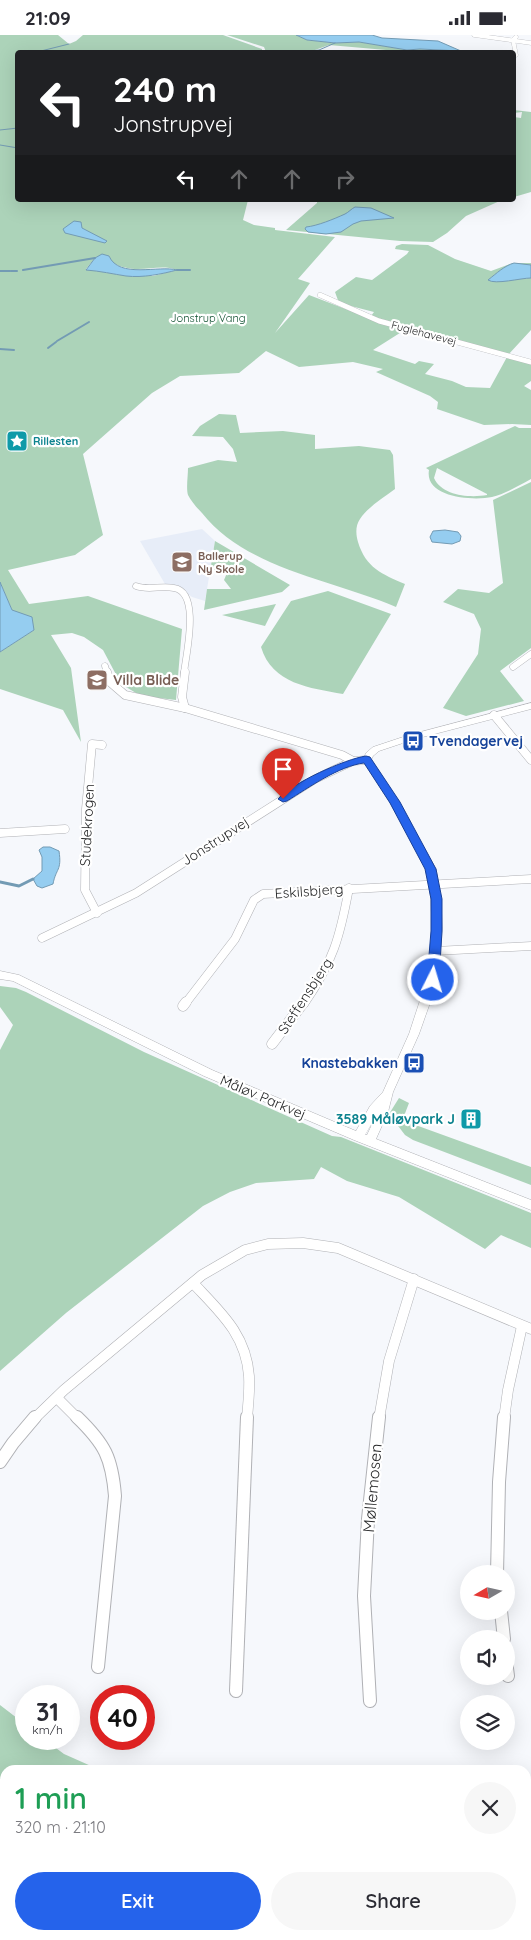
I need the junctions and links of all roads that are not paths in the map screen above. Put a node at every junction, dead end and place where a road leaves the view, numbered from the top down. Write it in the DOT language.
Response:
graph roads {
  1 [pos="474,35"];
  2 [pos="519,35"];
  3 [pos="513,40"];
  4 [pos="531,43"];
  5 [pos="515,50"];
  6 [pos="320,295"];
  7 [pos="531,362"];
  8 [pos="136,587"];
  9 [pos="531,654"];
  10 [pos="105,666"];
  11 [pos="513,667"];
  12 [pos="531,706"];
  13 [pos="185,708"];
  14 [pos="494,715"];
  15 [pos="102,745"];
  16 [pos="366,759"];
  17 [pos="531,760"];
  18 [pos="354,761"];
  19 [pos="64,829"];
  20 [pos="0,833"];
  21 [pos="531,879"];
  22 [pos="435,884"];
  23 [pos="349,888"];
  24 [pos="97,913"];
  25 [pos="42,938"];
  26 [pos="531,947"];
  27 [pos="436,951"];
  28 [pos="0,975"];
  29 [pos="183,1006"];
  30 [pos="272,1044"];
  31 [pos="388,1092"];
  32 [pos="358,1137"];
  33 [pos="370,1141"];
  34 [pos="531,1205"];
  35 [pos="414,1279"];
  36 [pos="193,1283"];
  37 [pos="527,1328"];
  38 [pos="57,1397"];
  39 [pos="0,1462"];
  40 [pos="497,1565"];
  41 [pos="98,1667"];
  42 [pos="236,1691"];
  43 [pos="370,1701"];
  1 -- 3 [label="street"];
  2 -- 3 [label="street"];
  3 -- 4 [label="street"];
  3 -- 5 [label="street"];
  6 -- 7 [label="street, Fuglehavevej"];
  8 -- 13 [label="street"];
  9 -- 11 [label="street"];
  10 -- 13 [label="street"];
  12 -- 14 [label="street, Jonstrupvej"];
  13 -- 18 [label="street"];
  14 -- 16 [label="street, Jonstrupvej"];
  14 -- 17 [label="street"];
  15 -- 24 [label="street, Studekrogen"];
  16 -- 18 [label="street, Jonstrupvej"];
  16 -- 22 [label="street"];
  18 -- 24 [label="street, Jonstrupvej"];
  19 -- 20 [label="street"];
  21 -- 22 [label="street, Eskilsbjerg"];
  22 -- 23 [label="street, Eskilsbjerg"];
  22 -- 27 [label="street"];
  23 -- 29 [label="street, Eskilsbjerg"];
  23 -- 30 [label="street, Steffensbjerg"];
  24 -- 25 [label="street, Jonstrupvej"];
  26 -- 27 [label="street"];
  27 -- 31 [label="street"];
  28 -- 32 [label="street, Måløv Parkvej"];
  31 -- 32 [label="street"];
  31 -- 33 [label="street"];
  32 -- 33 [label="street, Måløv Parkvej"];
  33 -- 34 [label="street, Måløv Parkvej"];
  35 -- 36 [label="street"];
  35 -- 37 [label="street"];
  35 -- 43 [label="street, Møllemosen"];
  36 -- 38 [label="street"];
  36 -- 42 [label="street"];
  37 -- 40 [label="street"];
  38 -- 39 [label="street"];
  38 -- 41 [label="street"];
}
